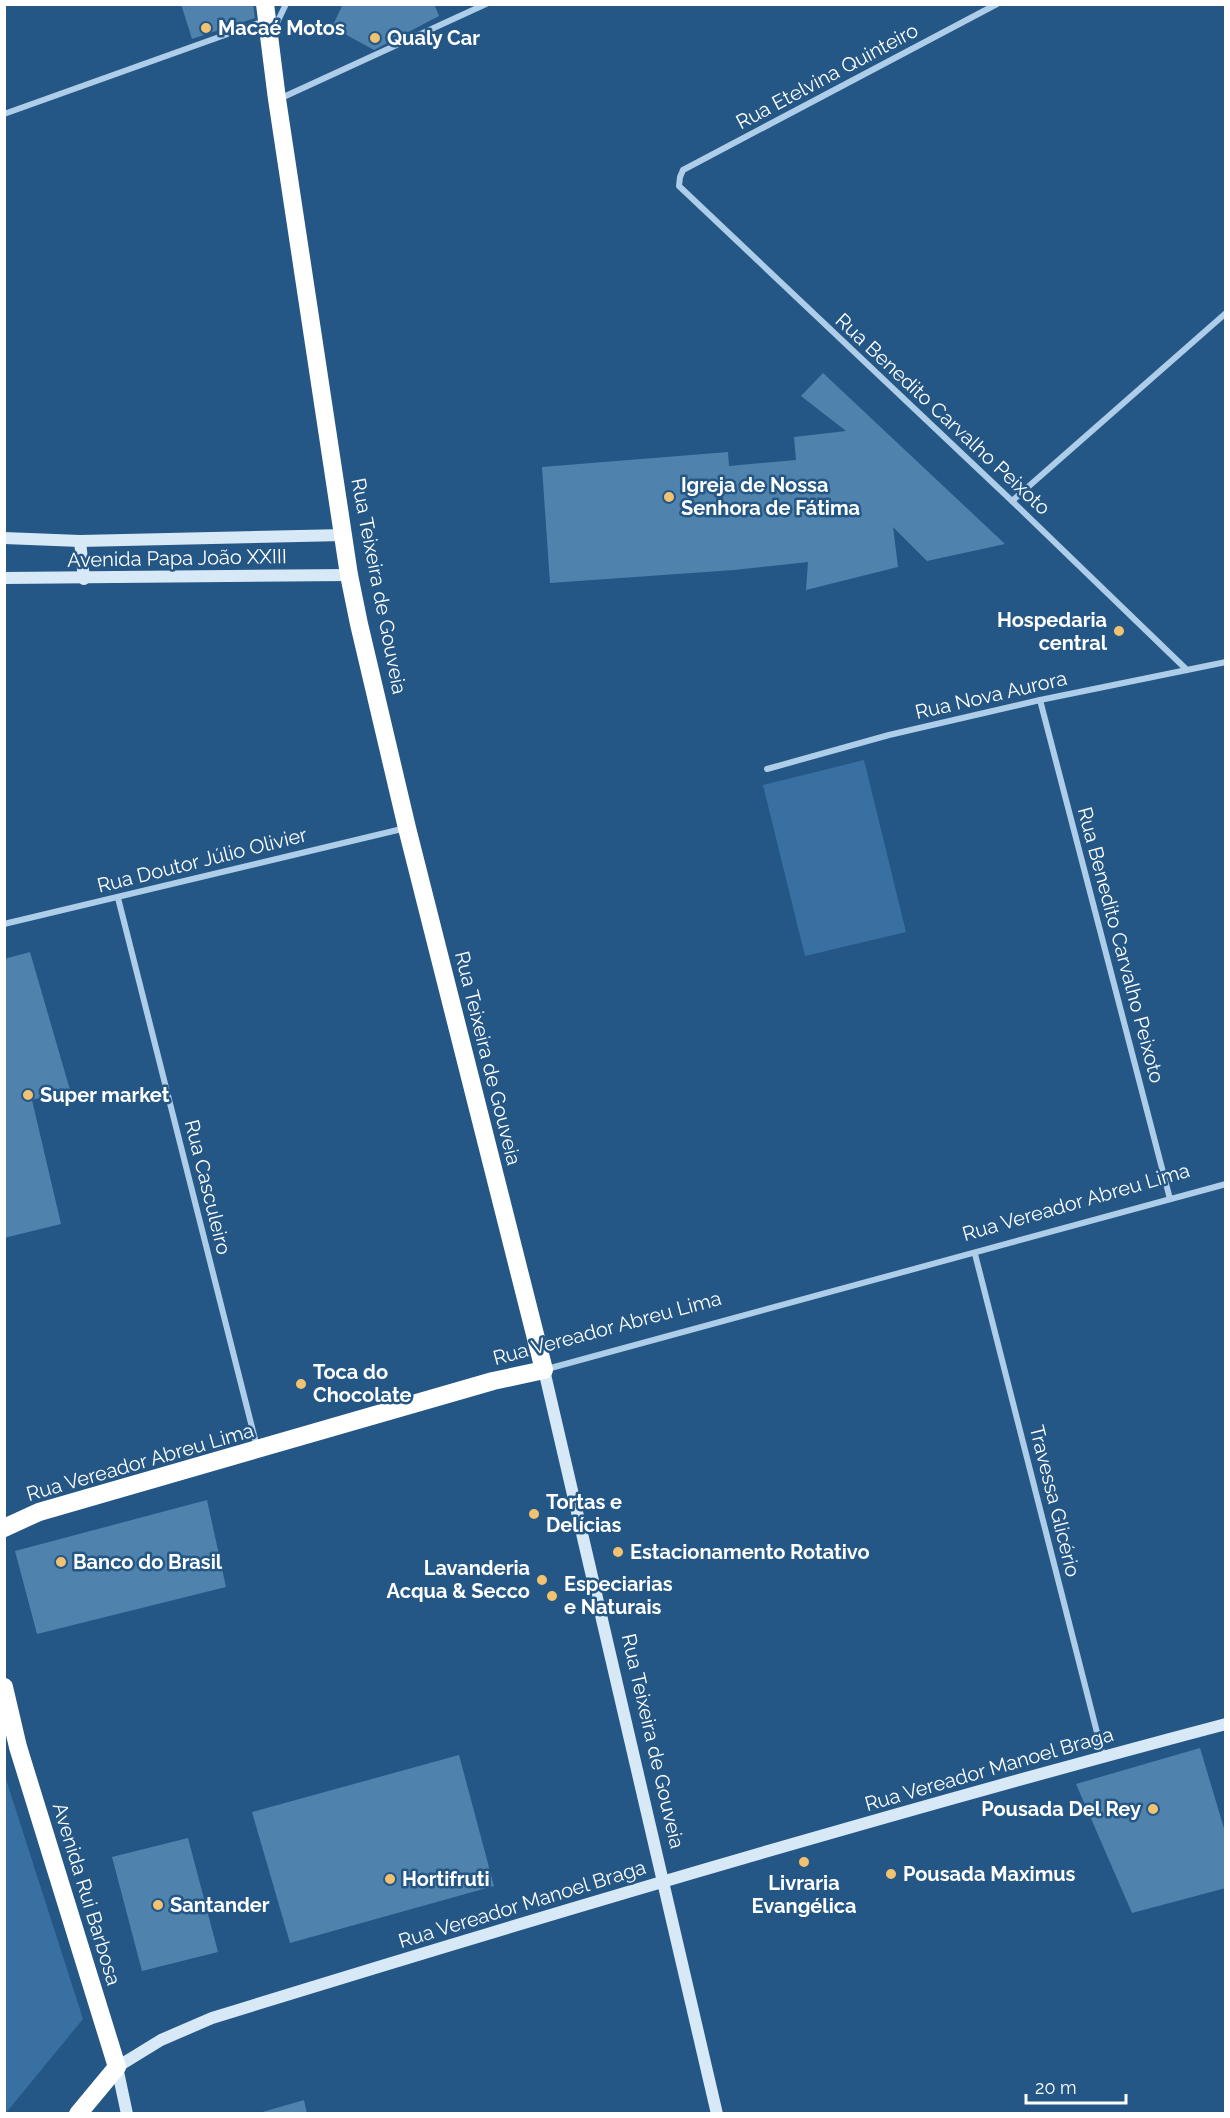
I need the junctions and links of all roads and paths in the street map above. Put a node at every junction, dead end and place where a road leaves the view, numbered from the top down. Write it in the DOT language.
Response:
graph roads {
  1 [pos="286,4"];
  2 [pos="486,4"];
  3 [pos="997,4"];
  4 [pos="267,21"];
  5 [pos="277,99"];
  6 [pos="4,114"];
  7 [pos="679,181"];
  8 [pos="1226,313"];
  9 [pos="1012,501"];
  10 [pos="344,535"];
  11 [pos="4,538"];
  12 [pos="80,541"];
  13 [pos="349,575"];
  14 [pos="4,578"];
  15 [pos="84,579"];
  16 [pos="1226,662"];
  17 [pos="1187,670"];
  18 [pos="1040,700"];
  19 [pos="767,769"];
  20 [pos="407,828"];
  21 [pos="118,898"];
  22 [pos="4,924"];
  23 [pos="1226,1184"];
  24 [pos="1170,1199"];
  25 [pos="975,1254"];
  26 [pos="544,1370"];
  27 [pos="258,1450"];
  28 [pos="4,1528"];
  29 [pos="4,1687"];
  30 [pos="1226,1724"];
  31 [pos="11,1743"];
  32 [pos="1103,1756"];
  33 [pos="662,1882"];
  34 [pos="117,2067"];
  35 [pos="78,2114"];
  36 [pos="127,2114"];
  37 [pos="717,2114"];
  1 -- 4 [label="street"];
  2 -- 5 [label="street"];
  3 -- 7 [label="street, Rua Etelvina Quinteiro"];
  4 -- 5 [label="highway, Rua Teixeira de Gouveia"];
  4 -- 6 [label="street"];
  5 -- 10 [label="highway, Rua Teixeira de Gouveia"];
  7 -- 9 [label="street, Rua Benedito Carvalho Peixoto"];
  8 -- 9 [label="street"];
  9 -- 17 [label="street, Rua Benedito Carvalho Peixoto"];
  10 -- 12 [label="main road, Avenida Papa João XXIII"];
  10 -- 13 [label="highway, Rua Teixeira de Gouveia"];
  11 -- 12 [label="main road, Avenida Papa João XXIII"];
  12 -- 15 [label="main road"];
  13 -- 15 [label="main road, Avenida Papa João XXIII"];
  13 -- 20 [label="highway, Rua Teixeira de Gouveia"];
  14 -- 15 [label="main road, Avenida Papa João XXIII"];
  16 -- 17 [label="street, Rua Nova Aurora"];
  17 -- 18 [label="street, Rua Nova Aurora"];
  18 -- 19 [label="street, Rua Nova Aurora"];
  18 -- 24 [label="street, Rua Benedito Carvalho Peixoto"];
  20 -- 21 [label="street, Rua Doutor Júlio Olivier"];
  20 -- 26 [label="highway, Rua Teixeira de Gouveia"];
  21 -- 22 [label="street, Rua Doutor Júlio Olivier"];
  21 -- 27 [label="street, Rua Casculeiro"];
  23 -- 24 [label="street, Rua Vereador Abreu Lima"];
  24 -- 25 [label="street, Rua Vereador Abreu Lima"];
  25 -- 26 [label="street, Rua Vereador Abreu Lima"];
  25 -- 32 [label="street, Travessa Glicério"];
  26 -- 27 [label="highway, Rua Vereador Abreu Lima"];
  26 -- 33 [label="main road, Rua Teixeira de Gouveia"];
  27 -- 28 [label="highway, Rua Vereador Abreu Lima"];
  29 -- 31 [label="highway, Avenida Rui Barbosa"];
  30 -- 32 [label="main road, Rua Vereador Manoel Braga"];
  31 -- 34 [label="highway, Avenida Rui Barbosa"];
  32 -- 33 [label="main road, Rua Vereador Manoel Braga"];
  33 -- 34 [label="main road, Rua Vereador Manoel Braga"];
  33 -- 37 [label="main road, Rua Teixeira de Gouveia"];
  34 -- 35 [label="highway"];
  34 -- 36 [label="main road, Avenida Rui Barbosa"];
}
